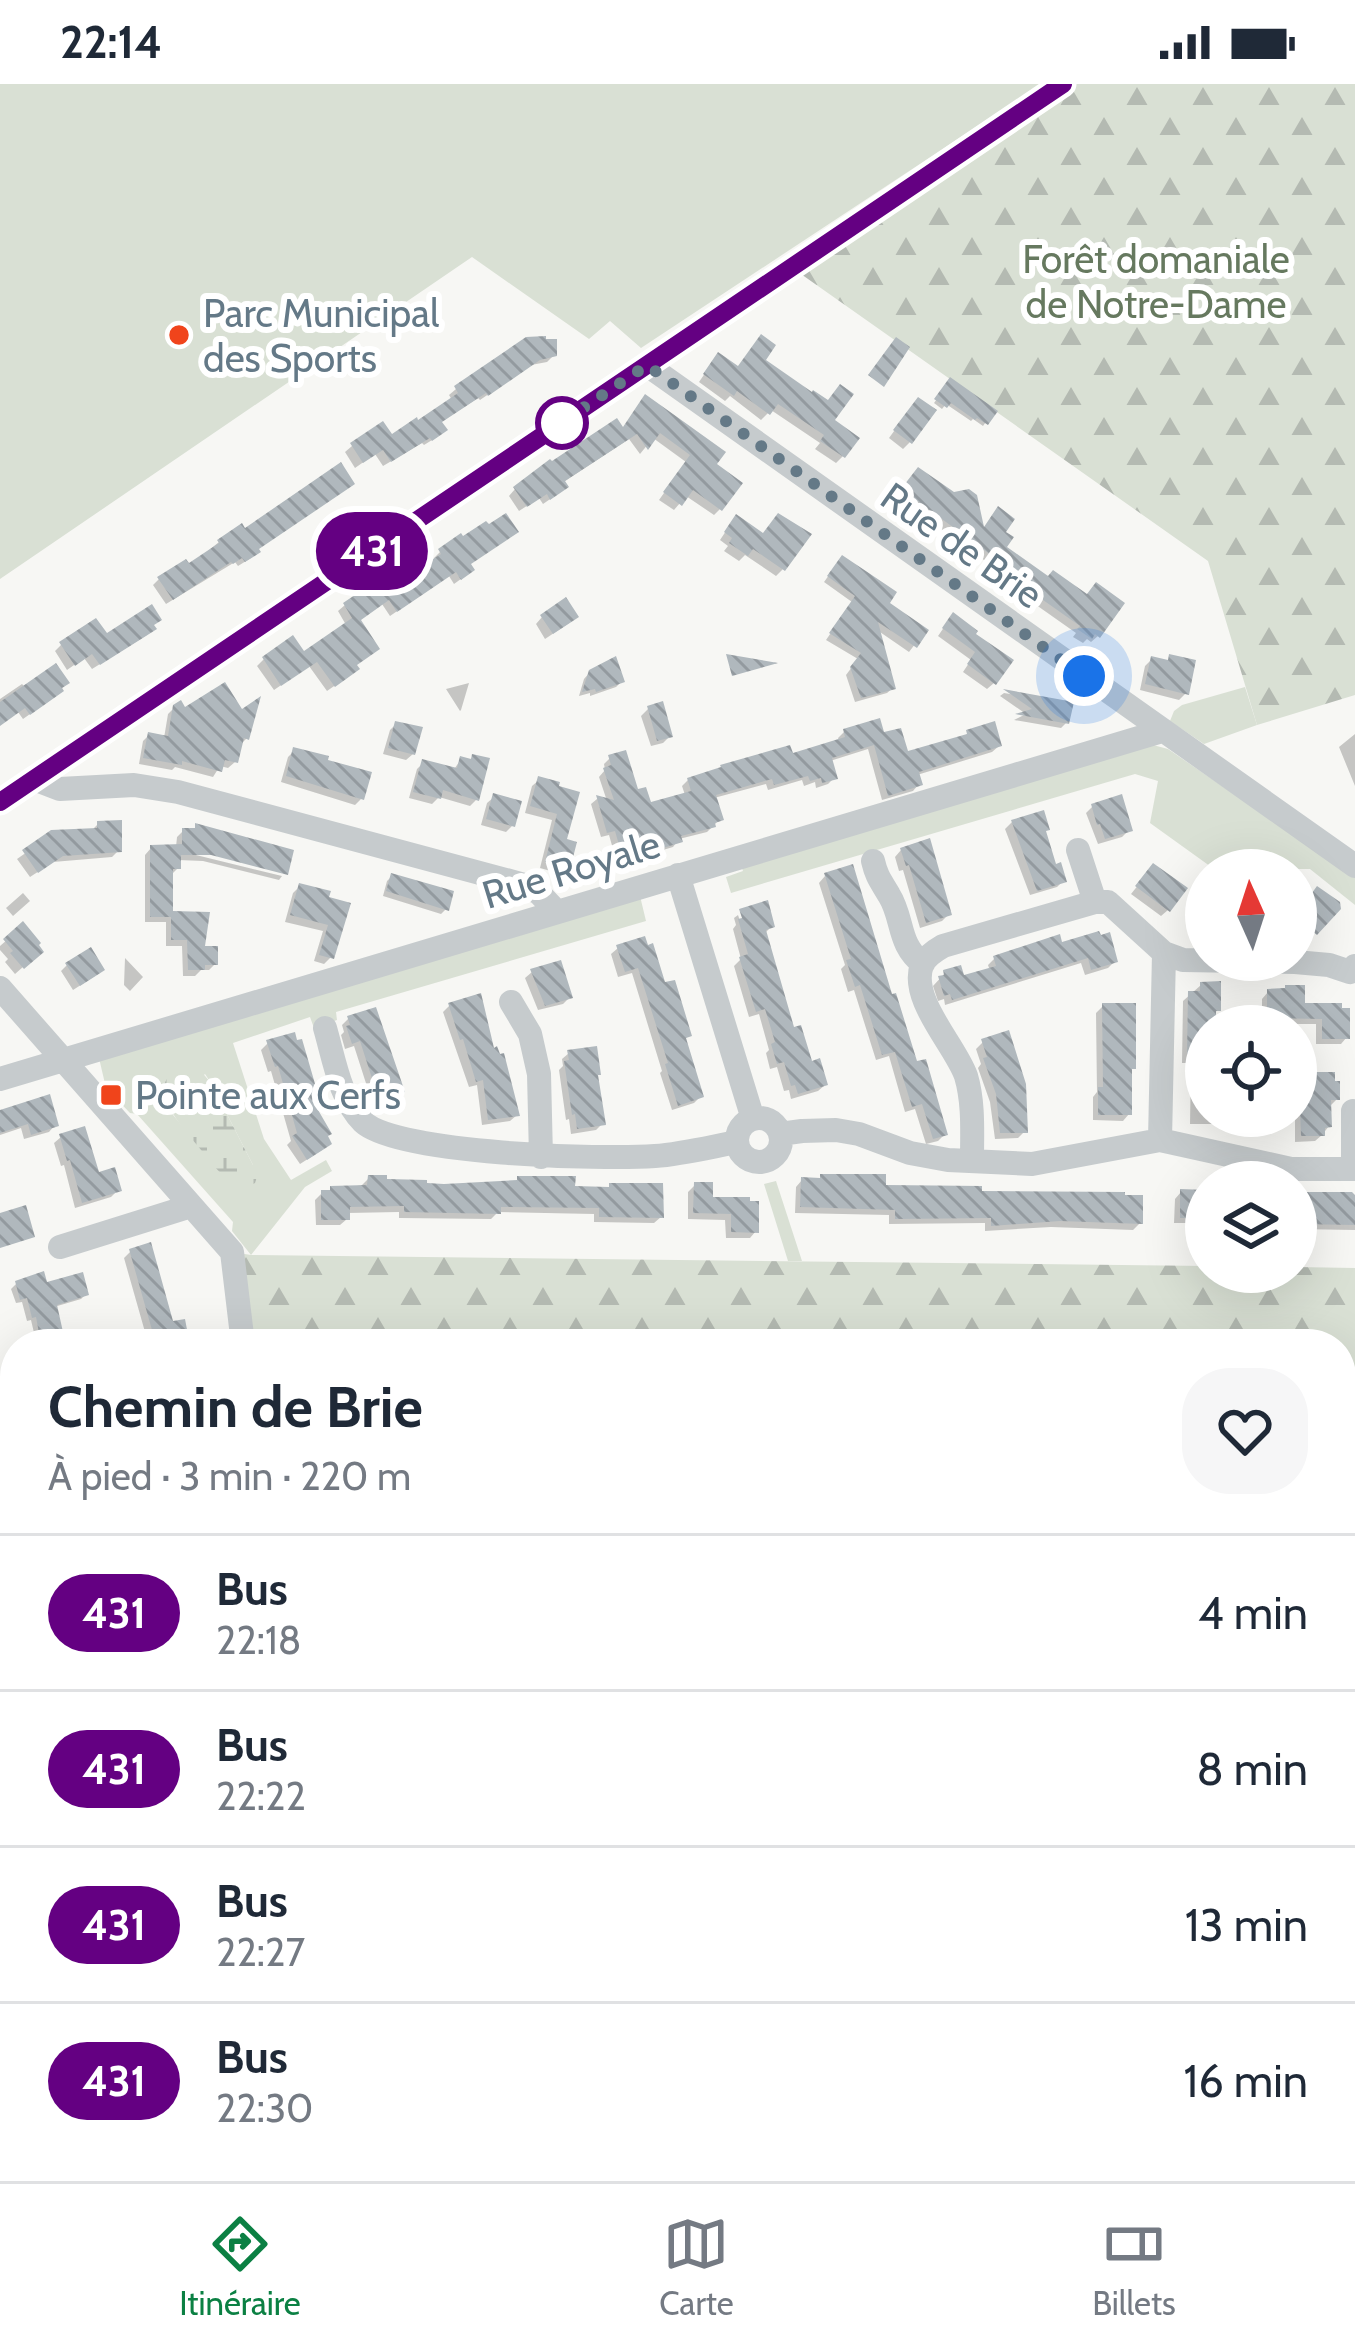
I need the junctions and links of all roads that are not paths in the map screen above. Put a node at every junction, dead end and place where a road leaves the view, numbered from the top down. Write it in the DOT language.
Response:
graph roads {
  1 [pos="1063,84"];
  2 [pos="647,365"];
  3 [pos="1162,731"];
  4 [pos="34,779"];
  5 [pos="0,802"];
  6 [pos="1078,850"];
  7 [pos="873,861"];
  8 [pos="1355,866"];
  9 [pos="678,875"];
  10 [pos="1095,902"];
  11 [pos="556,911"];
  12 [pos="1164,953"];
  13 [pos="922,964"];
  14 [pos="1353,972"];
  15 [pos="0,988"];
  16 [pos="511,1002"];
  17 [pos="325,1028"];
  18 [pos="62,1060"];
  19 [pos="0,1079"];
  20 [pos="1353,1111"];
  21 [pos="753,1119"];
  22 [pos="780,1134"];
  23 [pos="1160,1140"];
  24 [pos="737,1142"];
  25 [pos="541,1157"];
  26 [pos="972,1161"];
  27 [pos="1354,1169"];
  28 [pos="191,1206"];
  29 [pos="60,1247"];
  30 [pos="241,1329"];
  1 -- 2 [label="street"];
  2 -- 3 [label="street, Rue de Brie"];
  2 -- 4 [label="street"];
  3 -- 8 [label="street, Rue de Brie"];
  3 -- 9 [label="street, Rue Royale"];
  4 -- 5 [label="street"];
  4 -- 11 [label="street"];
  6 -- 10 [label="street"];
  7 -- 13 [label="street"];
  9 -- 11 [label="street, Rue Royale"];
  9 -- 21 [label="street"];
  10 -- 12 [label="street"];
  10 -- 13 [label="street"];
  11 -- 18 [label="street, Rue Royale"];
  12 -- 14 [label="street"];
  12 -- 23 [label="street"];
  13 -- 26 [label="street"];
  15 -- 18 [label="street"];
  16 -- 25 [label="street"];
  17 -- 25 [label="street"];
  18 -- 19 [label="street, Rue Royale"];
  18 -- 28 [label="street"];
  20 -- 27 [label="street"];
  21 -- 22 [label="street"];
  21 -- 24 [label="street"];
  22 -- 24 [label="street"];
  22 -- 26 [label="street"];
  23 -- 26 [label="street"];
  23 -- 27 [label="street"];
  24 -- 25 [label="street"];
  28 -- 29 [label="street"];
  28 -- 30 [label="street"];
}
